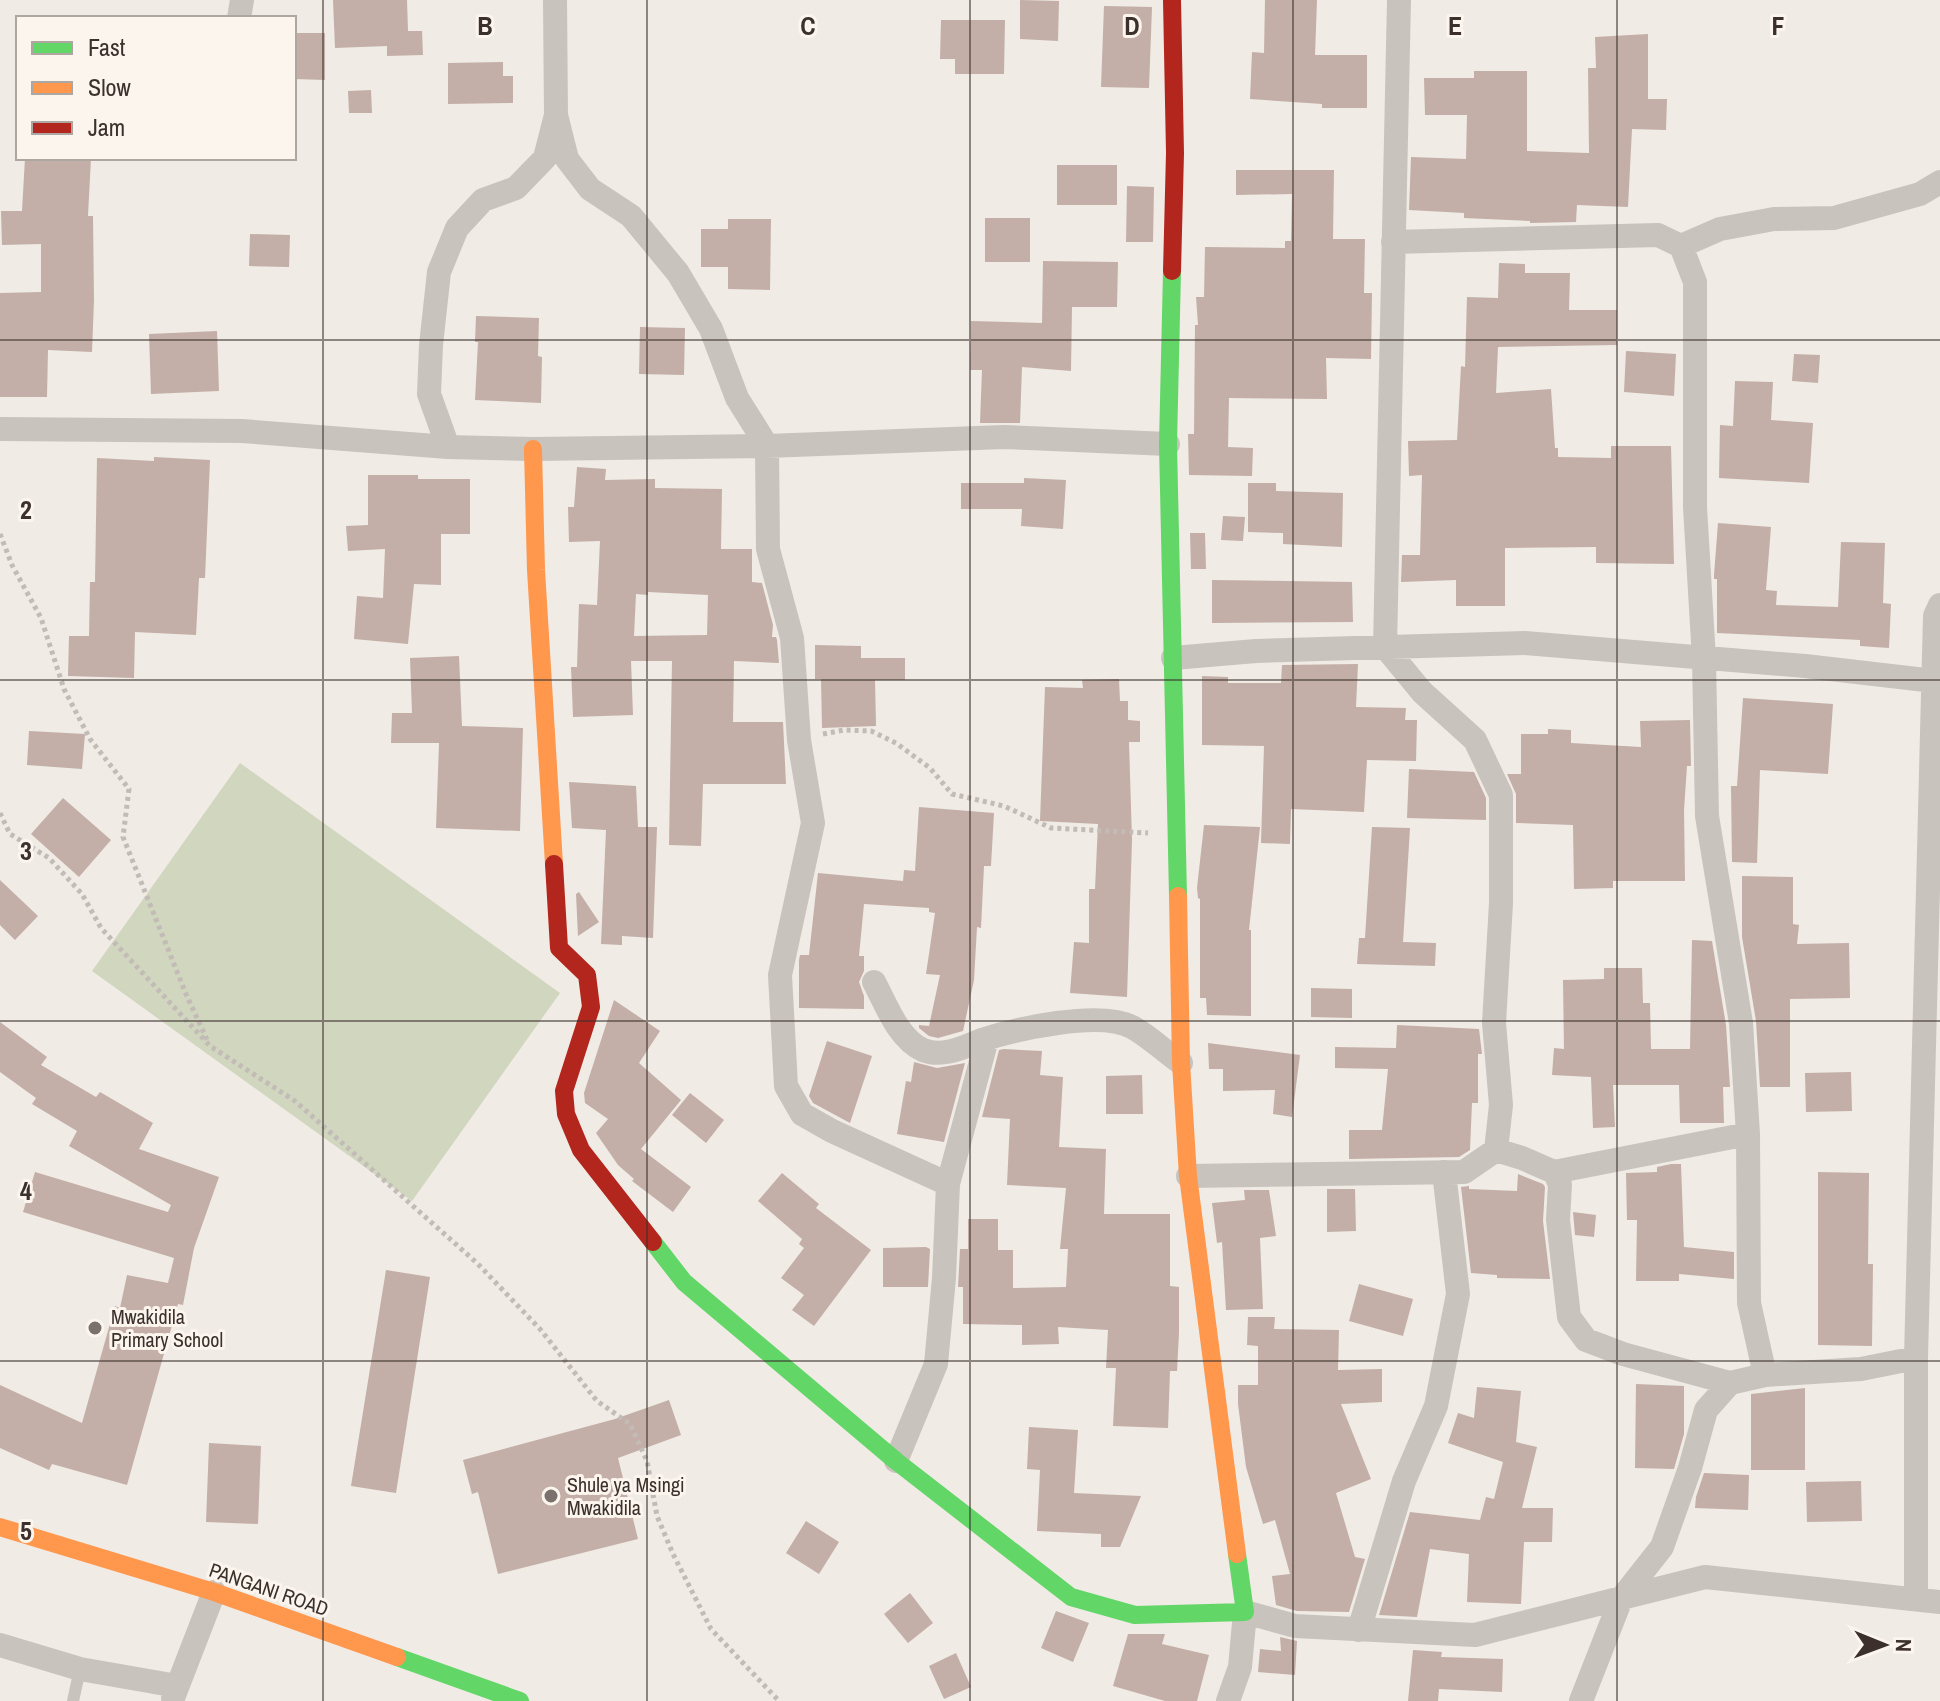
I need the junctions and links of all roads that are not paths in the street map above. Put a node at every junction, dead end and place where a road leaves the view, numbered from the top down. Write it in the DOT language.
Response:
graph roads {
  1 [pos="555,0"];
  2 [pos="1172,0"];
  3 [pos="1399,0"];
  4 [pos="556,115"];
  5 [pos="1940,182"];
  6 [pos="1393,242"];
  7 [pos="1681,246"];
  8 [pos="0,429"];
  9 [pos="1168,444"];
  10 [pos="767,446"];
  11 [pos="448,447"];
  12 [pos="533,449"];
  13 [pos="1940,605"];
  14 [pos="1385,647"];
  15 [pos="1173,658"];
  16 [pos="1704,659"];
  17 [pos="1934,681"];
  18 [pos="874,982"];
  19 [pos="987,1039"];
  20 [pos="1181,1063"];
  21 [pos="1748,1134"];
  22 [pos="1496,1150"];
  23 [pos="1444,1172"];
  24 [pos="1554,1172"];
  25 [pos="1188,1176"];
  26 [pos="948,1184"];
  27 [pos="1916,1358"];
  28 [pos="1765,1375"];
  29 [pos="1730,1383"];
  30 [pos="896,1461"];
  31 [pos="0,1527"];
  32 [pos="214,1592"];
  33 [pos="1621,1599"];
  34 [pos="1928,1600"];
  35 [pos="1245,1612"];
  36 [pos="1359,1630"];
  37 [pos="0,1645"];
  38 [pos="80,1669"];
  39 [pos="175,1693"];
  40 [pos="73,1701"];
  41 [pos="520,1701"];
  42 [pos="1228,1701"];
  43 [pos="1581,1701"];
  1 -- 4 [label="street"];
  2 -- 9 [label="street"];
  3 -- 6 [label="street"];
  4 -- 10 [label="street"];
  4 -- 11 [label="street"];
  5 -- 7 [label="street"];
  6 -- 7 [label="street"];
  6 -- 14 [label="street"];
  7 -- 16 [label="street"];
  8 -- 11 [label="street"];
  9 -- 10 [label="street"];
  9 -- 15 [label="street"];
  10 -- 12 [label="street"];
  10 -- 26 [label="street"];
  11 -- 12 [label="street"];
  12 -- 30 [label="street"];
  13 -- 17 [label="street"];
  14 -- 15 [label="street"];
  14 -- 16 [label="street"];
  14 -- 22 [label="street"];
  15 -- 20 [label="street"];
  16 -- 17 [label="street"];
  16 -- 21 [label="street"];
  17 -- 27 [label="street"];
  18 -- 19 [label="street"];
  19 -- 20 [label="street"];
  19 -- 26 [label="street"];
  20 -- 25 [label="street"];
  21 -- 24 [label="street"];
  21 -- 28 [label="street"];
  22 -- 23 [label="street"];
  22 -- 24 [label="street"];
  23 -- 25 [label="street"];
  23 -- 36 [label="street"];
  24 -- 29 [label="street"];
  25 -- 35 [label="street"];
  26 -- 30 [label="street"];
  27 -- 28 [label="street"];
  27 -- 34 [label="street"];
  28 -- 29 [label="street"];
  29 -- 33 [label="street"];
  30 -- 35 [label="street"];
  31 -- 32 [label="street, PANGANI ROAD"];
  32 -- 39 [label="street"];
  32 -- 41 [label="street, PANGANI ROAD"];
  33 -- 34 [label="street"];
  33 -- 36 [label="street"];
  33 -- 43 [label="street"];
  35 -- 36 [label="street"];
  35 -- 42 [label="street"];
  37 -- 38 [label="street"];
  38 -- 39 [label="street"];
  38 -- 40 [label="lane"];
}
